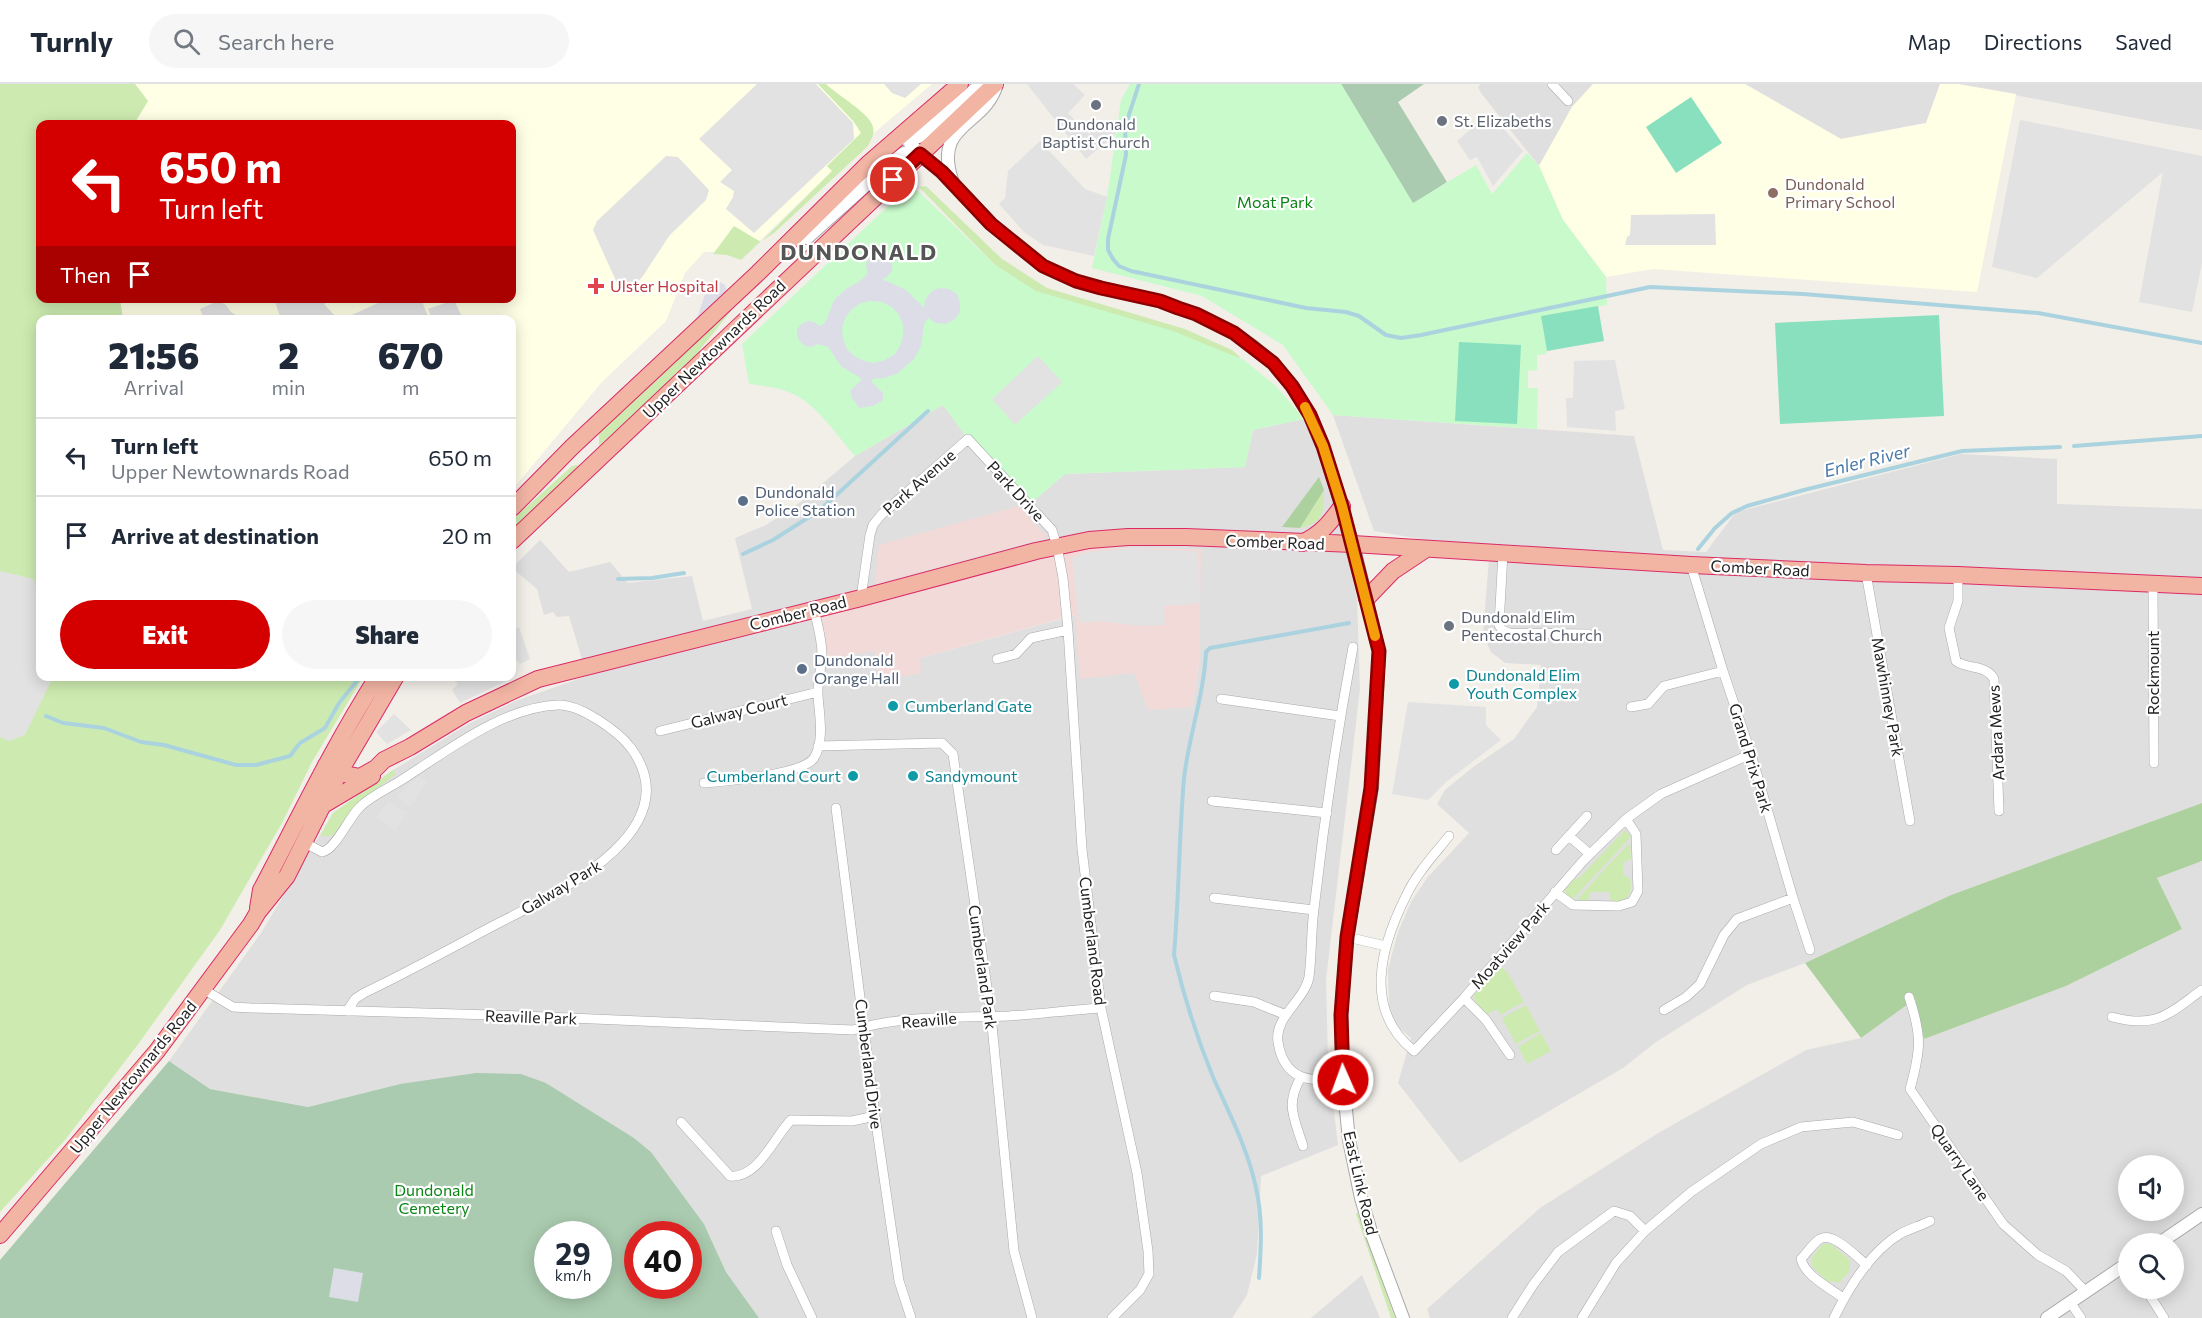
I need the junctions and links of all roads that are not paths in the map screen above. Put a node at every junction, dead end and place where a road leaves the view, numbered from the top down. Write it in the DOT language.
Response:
graph roads {
  1 [pos="960,84"];
  2 [pos="981,84"];
  3 [pos="996,84"];
  4 [pos="1552,84"];
  5 [pos="1568,101"];
  6 [pos="904,137"];
  7 [pos="919,152"];
  8 [pos="953,184"];
  9 [pos="794,237"];
  10 [pos="968,439"];
  11 [pos="516,504"];
  12 [pos="1342,506"];
  13 [pos="516,537"];
  14 [pos="1301,543"];
  15 [pos="1353,544"];
  16 [pos="1058,546"];
  17 [pos="1426,549"];
  18 [pos="1503,553"];
  19 [pos="1691,565"];
  20 [pos="1866,573"];
  21 [pos="1958,575"];
  22 [pos="2153,584"];
  23 [pos="2202,586"];
  24 [pos="861,598"];
  25 [pos="1367,598"];
  26 [pos="814,609"];
  27 [pos="1068,630"];
  28 [pos="1588,634"];
  29 [pos="1353,646"];
  30 [pos="997,659"];
  31 [pos="1723,671"];
  32 [pos="375,681"];
  33 [pos="393,681"];
  34 [pos="818,692"];
  35 [pos="1221,699"];
  36 [pos="1631,707"];
  37 [pos="1340,716"];
  38 [pos="660,731"];
  39 [pos="363,733"];
  40 [pos="818,746"];
  41 [pos="1751,754"];
  42 [pos="386,759"];
  43 [pos="2154,763"];
  44 [pos="332,769"];
  45 [pos="704,783"];
  46 [pos="1212,801"];
  47 [pos="325,804"];
  48 [pos="836,808"];
  49 [pos="1999,811"];
  50 [pos="1327,813"];
  51 [pos="1587,816"];
  52 [pos="1626,819"];
  53 [pos="1910,820"];
  54 [pos="1449,836"];
  55 [pos="1569,836"];
  56 [pos="305,843"];
  57 [pos="1556,850"];
  58 [pos="1590,854"];
  59 [pos="1555,892"];
  60 [pos="1214,898"];
  61 [pos="1793,898"];
  62 [pos="1314,910"];
  63 [pos="258,912"];
  64 [pos="1347,937"];
  65 [pos="1386,946"];
  66 [pos="1810,950"];
  67 [pos="203,989"];
  68 [pos="2202,990"];
  69 [pos="1214,996"];
  70 [pos="1909,997"];
  71 [pos="1464,998"];
  72 [pos="1101,1008"];
  73 [pos="1664,1010"];
  74 [pos="347,1011"];
  75 [pos="991,1015"];
  76 [pos="1286,1016"];
  77 [pos="2112,1017"];
  78 [pos="864,1027"];
  79 [pos="1510,1054"];
  80 [pos="1301,1077"];
  81 [pos="1343,1080"];
  82 [pos="875,1116"];
  83 [pos="681,1122"];
  84 [pos="1898,1135"];
  85 [pos="1303,1146"];
  86 [pos="2202,1214"];
  87 [pos="1930,1221"];
  88 [pos="776,1231"];
  89 [pos="1645,1231"];
  90 [pos="2174,1233"];
  91 [pos="0,1235"];
  92 [pos="1867,1265"];
  93 [pos="2118,1270"];
  94 [pos="2086,1292"];
  95 [pos="1843,1298"];
  96 [pos="2152,1299"];
  97 [pos="2070,1302"];
  98 [pos="812,1318"];
  99 [pos="911,1318"];
  100 [pos="1032,1318"];
  101 [pos="1112,1318"];
  102 [pos="1403,1318"];
  103 [pos="1512,1318"];
  104 [pos="1582,1318"];
  105 [pos="1834,1318"];
  106 [pos="2048,1318"];
  107 [pos="2081,1318"];
  108 [pos="2164,1318"];
  1 -- 6 [label="highway, Upper Newtownards Road"];
  2 -- 6 [label="street"];
  3 -- 7 [label="highway, Upper Newtownards Road"];
  3 -- 8 [label="street"];
  4 -- 5 [label="street"];
  6 -- 7 [label="street, East Link Road"];
  6 -- 9 [label="highway, Upper Newtownards Road"];
  7 -- 8 [label="street, East Link Road"];
  7 -- 9 [label="street"];
  7 -- 13 [label="highway, Upper Newtownards Road"];
  8 -- 12 [label="street, East Link Road"];
  9 -- 11 [label="highway, Upper Newtownards Road"];
  10 -- 16 [label="street, Park Drive"];
  10 -- 24 [label="street, Park Avenue"];
  12 -- 14 [label="highway"];
  12 -- 15 [label="street, East Link Road"];
  14 -- 15 [label="highway, Comber Road"];
  14 -- 16 [label="highway, Comber Road"];
  15 -- 17 [label="highway, Comber Road"];
  15 -- 25 [label="street, East Link Road"];
  16 -- 24 [label="highway, Comber Road"];
  16 -- 27 [label="street, Cumberland Road"];
  17 -- 18 [label="highway, Comber Road"];
  17 -- 25 [label="highway"];
  18 -- 19 [label="highway, Comber Road"];
  18 -- 28 [label="street"];
  19 -- 20 [label="highway, Comber Road"];
  19 -- 31 [label="street, Grand Prix Park"];
  20 -- 21 [label="highway, Comber Road"];
  20 -- 53 [label="street, Mawhinney Park"];
  21 -- 22 [label="highway, Comber Road"];
  21 -- 49 [label="street, Ardara Mews"];
  22 -- 23 [label="highway, Comber Road"];
  22 -- 43 [label="street, Rockmount"];
  24 -- 26 [label="highway, Comber Road"];
  25 -- 64 [label="street, East Link Road"];
  26 -- 34 [label="street"];
  26 -- 42 [label="highway, Comber Road"];
  27 -- 30 [label="street"];
  27 -- 72 [label="street, Cumberland Road"];
  29 -- 37 [label="street"];
  31 -- 36 [label="street"];
  31 -- 41 [label="street, Grand Prix Park"];
  32 -- 44 [label="highway, Upper Newtownards Road"];
  33 -- 39 [label="highway, Upper Newtownards Road"];
  34 -- 38 [label="street, Galway Court"];
  34 -- 40 [label="street"];
  35 -- 37 [label="street"];
  37 -- 50 [label="street"];
  39 -- 42 [label="highway"];
  39 -- 44 [label="highway, Upper Newtownards Road"];
  40 -- 45 [label="street"];
  40 -- 75 [label="street, Cumberland Park"];
  41 -- 52 [label="street, Moatview Park"];
  41 -- 61 [label="street, Grand Prix Park"];
  42 -- 44 [label="highway, Comber Road"];
  42 -- 47 [label="highway, Comber Road"];
  44 -- 47 [label="highway, Upper Newtownards Road"];
  44 -- 63 [label="highway, Upper Newtownards Road"];
  46 -- 50 [label="street"];
  47 -- 56 [label="highway, Upper Newtownards Road"];
  48 -- 78 [label="street, Cumberland Drive"];
  50 -- 62 [label="street"];
  51 -- 55 [label="street"];
  52 -- 58 [label="street, Moatview Park"];
  52 -- 59 [label="street, Moatview Park"];
  54 -- 65 [label="street, Moatview Park"];
  55 -- 57 [label="street"];
  55 -- 58 [label="street"];
  56 -- 63 [label="highway, Upper Newtownards Road"];
  56 -- 74 [label="street, Galway Park"];
  58 -- 59 [label="street, Moatview Park"];
  59 -- 71 [label="street, Moatview Park"];
  60 -- 62 [label="street"];
  61 -- 66 [label="street, Grand Prix Park"];
  61 -- 73 [label="street"];
  62 -- 76 [label="street"];
  63 -- 67 [label="highway, Upper Newtownards Road"];
  64 -- 65 [label="street"];
  64 -- 81 [label="street, East Link Road"];
  65 -- 71 [label="street, Moatview Park"];
  67 -- 74 [label="street, Reaville Park"];
  67 -- 91 [label="highway, Upper Newtownards Road"];
  68 -- 77 [label="street"];
  69 -- 76 [label="street"];
  70 -- 94 [label="street, Quarry Lane"];
  71 -- 79 [label="street, Moatview Park"];
  72 -- 75 [label="street, Reaville"];
  72 -- 101 [label="street, Cumberland Road"];
  74 -- 78 [label="street, Reaville Park"];
  75 -- 78 [label="street, Reaville"];
  75 -- 100 [label="street, Cumberland Park"];
  76 -- 80 [label="street"];
  78 -- 82 [label="street, Cumberland Drive"];
  80 -- 81 [label="street"];
  80 -- 85 [label="street"];
  81 -- 102 [label="street, East Link Road"];
  82 -- 83 [label="street"];
  82 -- 99 [label="street, Cumberland Drive"];
  84 -- 89 [label="street"];
  86 -- 90 [label="street"];
  87 -- 92 [label="street"];
  88 -- 98 [label="street"];
  89 -- 103 [label="street"];
  89 -- 104 [label="street"];
  92 -- 95 [label="street"];
  92 -- 95 [label="street"];
  93 -- 94 [label="street"];
  94 -- 97 [label="street"];
  95 -- 105 [label="street"];
  96 -- 108 [label="street"];
  97 -- 106 [label="street"];
  97 -- 107 [label="street"];
}
